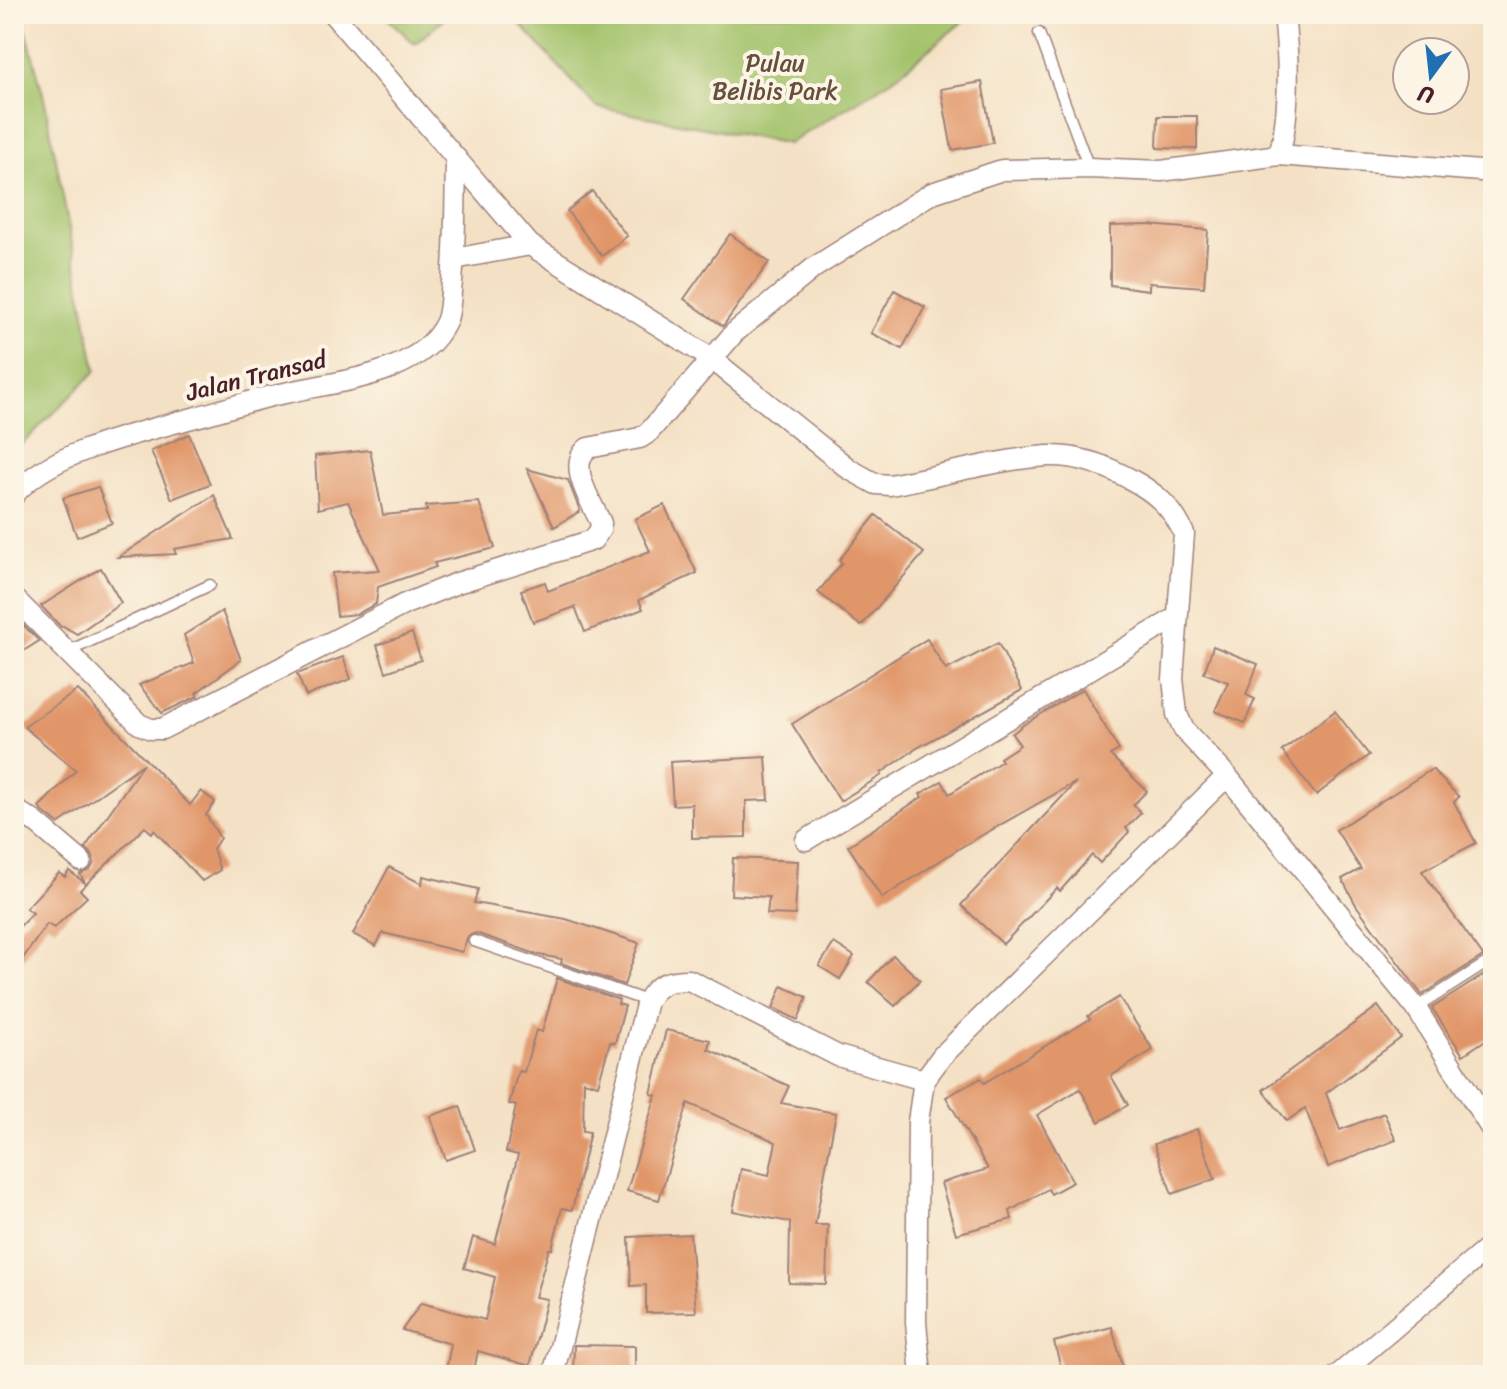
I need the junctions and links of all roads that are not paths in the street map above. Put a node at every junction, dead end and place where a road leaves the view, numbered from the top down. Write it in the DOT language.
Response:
graph roads {
  1 [pos="333,14"];
  2 [pos="1284,14"];
  3 [pos="1039,33"];
  4 [pos="1279,155"];
  5 [pos="456,158"];
  6 [pos="1089,168"];
  7 [pos="1493,172"];
  8 [pos="530,245"];
  9 [pos="454,259"];
  10 [pos="712,359"];
  11 [pos="14,495"];
  12 [pos="210,585"];
  13 [pos="14,598"];
  14 [pos="1177,617"];
  15 [pos="67,652"];
  16 [pos="1227,776"];
  17 [pos="14,809"];
  18 [pos="806,840"];
  19 [pos="81,861"];
  20 [pos="474,941"];
  21 [pos="1493,959"];
  22 [pos="647,1001"];
  23 [pos="1416,1008"];
  24 [pos="924,1080"];
  25 [pos="1493,1132"];
  26 [pos="1493,1244"];
  27 [pos="553,1375"];
  28 [pos="921,1375"];
  29 [pos="1338,1375"];
  1 -- 5 [label="street"];
  2 -- 4 [label="street"];
  3 -- 6 [label="lane"];
  4 -- 6 [label="street"];
  4 -- 7 [label="street"];
  5 -- 8 [label="street"];
  5 -- 9 [label="street, Jalan Transad"];
  6 -- 10 [label="street"];
  8 -- 9 [label="street"];
  8 -- 10 [label="street"];
  9 -- 11 [label="street, Jalan Transad"];
  10 -- 14 [label="street"];
  10 -- 15 [label="street"];
  12 -- 15 [label="lane"];
  13 -- 15 [label="street"];
  14 -- 16 [label="street"];
  14 -- 18 [label="street"];
  16 -- 23 [label="street"];
  16 -- 24 [label="street"];
  17 -- 19 [label="street"];
  20 -- 22 [label="lane"];
  21 -- 23 [label="lane"];
  22 -- 24 [label="street"];
  22 -- 27 [label="street"];
  23 -- 25 [label="street"];
  24 -- 28 [label="street"];
  26 -- 29 [label="street"];
}
